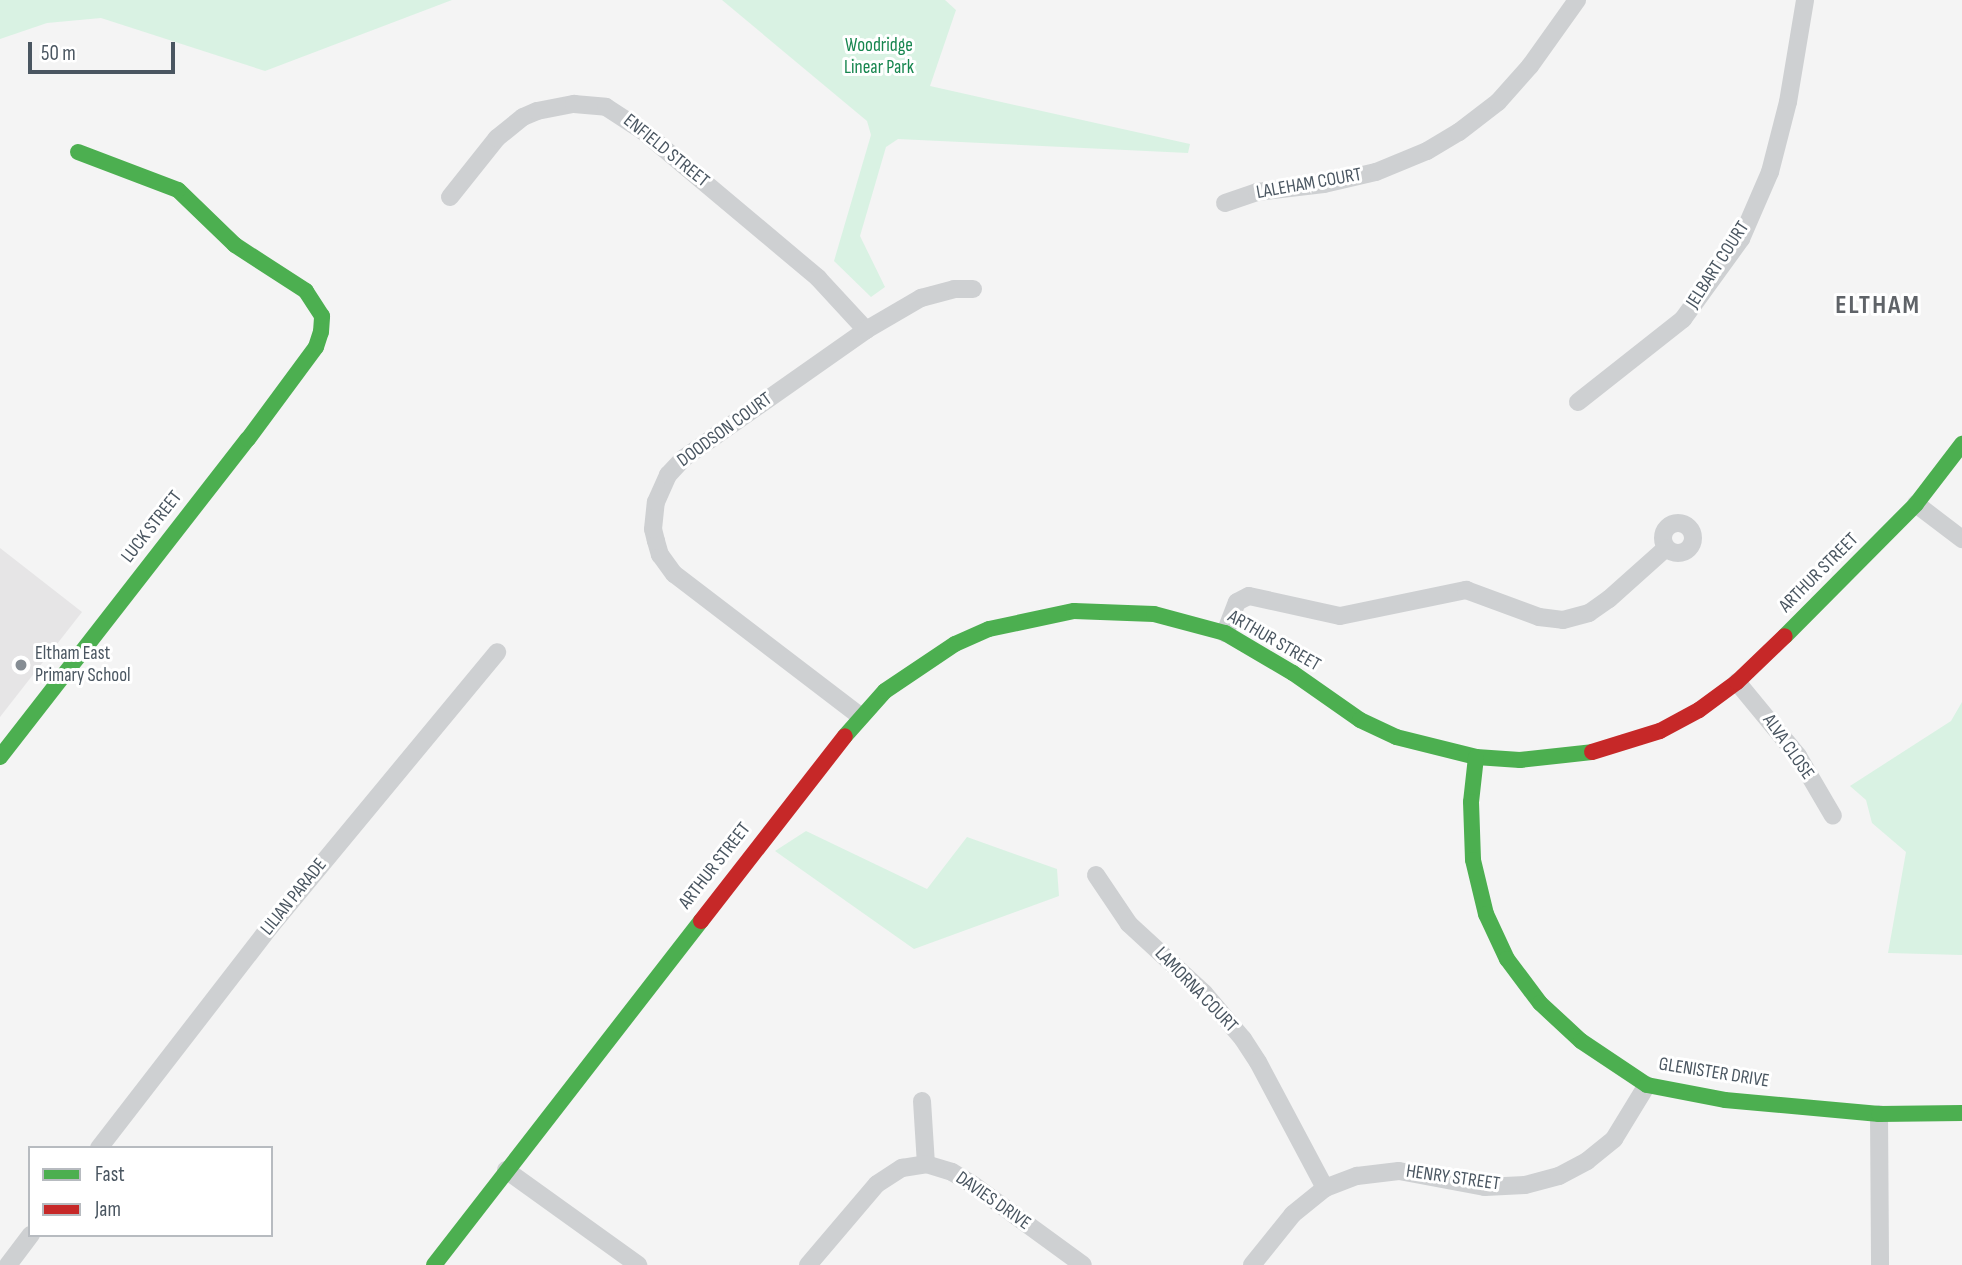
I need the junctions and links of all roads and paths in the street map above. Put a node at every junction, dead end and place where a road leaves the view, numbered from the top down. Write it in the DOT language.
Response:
graph roads {
  1 [pos="1577,0"];
  2 [pos="1805,0"];
  3 [pos="78,152"];
  4 [pos="450,197"];
  5 [pos="1225,203"];
  6 [pos="973,289"];
  7 [pos="866,330"];
  8 [pos="1578,402"];
  9 [pos="1962,444"];
  10 [pos="1916,504"];
  11 [pos="1962,539"];
  12 [pos="1666,548"];
  13 [pos="1225,633"];
  14 [pos="497,652"];
  15 [pos="1737,682"];
  16 [pos="860,716"];
  17 [pos="0,757"];
  18 [pos="1476,757"];
  19 [pos="1833,816"];
  20 [pos="1096,874"];
  21 [pos="1647,1085"];
  22 [pos="922,1101"];
  23 [pos="1962,1113"];
  24 [pos="1879,1114"];
  25 [pos="101,1146"];
  26 [pos="926,1164"];
  27 [pos="506,1170"];
  28 [pos="1325,1188"];
  29 [pos="29,1237"];
  30 [pos="8,1265"];
  31 [pos="434,1265"];
  32 [pos="638,1265"];
  33 [pos="808,1265"];
  34 [pos="1083,1265"];
  35 [pos="1252,1265"];
  36 [pos="1880,1265"];
  1 -- 5 [label="street, LALEHAM COURT"];
  2 -- 8 [label="street, JELBART COURT"];
  3 -- 17 [label="street, LUCK STREET"];
  4 -- 7 [label="street, ENFIELD STREET"];
  6 -- 7 [label="street, DOODSON COURT"];
  7 -- 16 [label="street, DOODSON COURT"];
  9 -- 10 [label="street, ARTHUR STREET"];
  10 -- 11 [label="street"];
  10 -- 15 [label="street, ARTHUR STREET"];
  12 -- 13 [label="street"];
  13 -- 16 [label="street, ARTHUR STREET"];
  13 -- 18 [label="street, ARTHUR STREET"];
  14 -- 25 [label="street, LILIAN PARADE"];
  15 -- 18 [label="street, ARTHUR STREET"];
  15 -- 19 [label="street, ALVA CLOSE"];
  16 -- 27 [label="street, ARTHUR STREET"];
  18 -- 21 [label="street, GLENISTER DRIVE"];
  20 -- 28 [label="street, LAMORNA COURT"];
  21 -- 24 [label="street, GLENISTER DRIVE"];
  21 -- 28 [label="street, HENRY STREET"];
  22 -- 26 [label="street"];
  23 -- 24 [label="street, GLENISTER DRIVE"];
  24 -- 36 [label="street"];
  26 -- 33 [label="street"];
  26 -- 34 [label="street, DAVIES DRIVE"];
  27 -- 31 [label="street, ARTHUR STREET"];
  27 -- 32 [label="street"];
  28 -- 35 [label="street, HENRY STREET"];
  29 -- 30 [label="street"];
}
